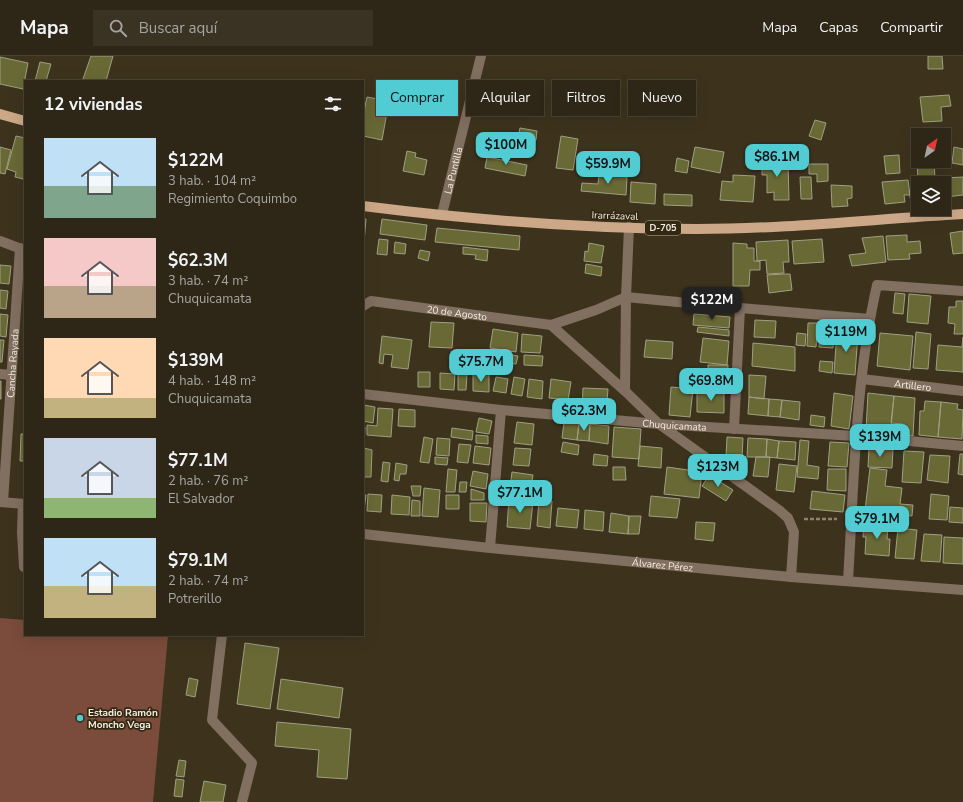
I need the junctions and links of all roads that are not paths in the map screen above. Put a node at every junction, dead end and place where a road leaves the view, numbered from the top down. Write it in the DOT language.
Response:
graph roads {
  1 [pos="481,56"];
  2 [pos="0,114"];
  3 [pos="24,121"];
  4 [pos="364,206"];
  5 [pos="442,214"];
  6 [pos="963,214"];
  7 [pos="629,228"];
  8 [pos="0,241"];
  9 [pos="22,249"];
  10 [pos="963,291"];
  11 [pos="626,297"];
  12 [pos="364,305"];
  13 [pos="740,308"];
  14 [pos="870,319"];
  15 [pos="551,325"];
  16 [pos="0,374"];
  17 [pos="11,375"];
  18 [pos="862,379"];
  19 [pos="625,391"];
  20 [pos="963,391"];
  21 [pos="364,394"];
  22 [pos="501,410"];
  23 [pos="659,424"];
  24 [pos="734,429"];
  25 [pos="855,436"];
  26 [pos="963,446"];
  27 [pos="2,502"];
  28 [pos="24,504"];
  29 [pos="364,534"];
  30 [pos="490,548"];
  31 [pos="24,567"];
  32 [pos="791,577"];
  33 [pos="848,581"];
  34 [pos="963,590"];
  35 [pos="222,636"];
  36 [pos="242,802"];
  1 -- 5 [label="street, La Puntilla"];
  2 -- 3 [label="main road"];
  4 -- 5 [label="main road, Irarrázaval / D-705"];
  5 -- 7 [label="main road, Irarrázaval / D-705"];
  6 -- 7 [label="main road, Irarrázaval / D-705"];
  7 -- 11 [label="street"];
  8 -- 9 [label="street"];
  9 -- 17 [label="street, Cancha Rayada"];
  10 -- 14 [label="street"];
  11 -- 13 [label="street"];
  11 -- 15 [label="street, 20 de Agosto"];
  11 -- 19 [label="street"];
  12 -- 15 [label="street, 20 de Agosto"];
  13 -- 14 [label="street"];
  13 -- 24 [label="street"];
  14 -- 18 [label="street"];
  15 -- 19 [label="street"];
  16 -- 17 [label="street"];
  17 -- 27 [label="street, Cancha Rayada"];
  18 -- 20 [label="street, Artillero"];
  18 -- 25 [label="street"];
  19 -- 23 [label="street"];
  21 -- 22 [label="street, Chuquicamata"];
  22 -- 23 [label="street, Chuquicamata"];
  22 -- 30 [label="street"];
  23 -- 24 [label="street, Chuquicamata"];
  23 -- 32 [label="street"];
  24 -- 25 [label="street, Chuquicamata"];
  25 -- 26 [label="street, Chuquicamata"];
  25 -- 33 [label="street"];
  27 -- 28 [label="street"];
  28 -- 31 [label="street"];
  29 -- 30 [label="street, Álvarez Pérez"];
  30 -- 32 [label="street, Álvarez Pérez"];
  32 -- 33 [label="street, Álvarez Pérez"];
  33 -- 34 [label="street, Álvarez Pérez"];
  35 -- 36 [label="street"];
}
